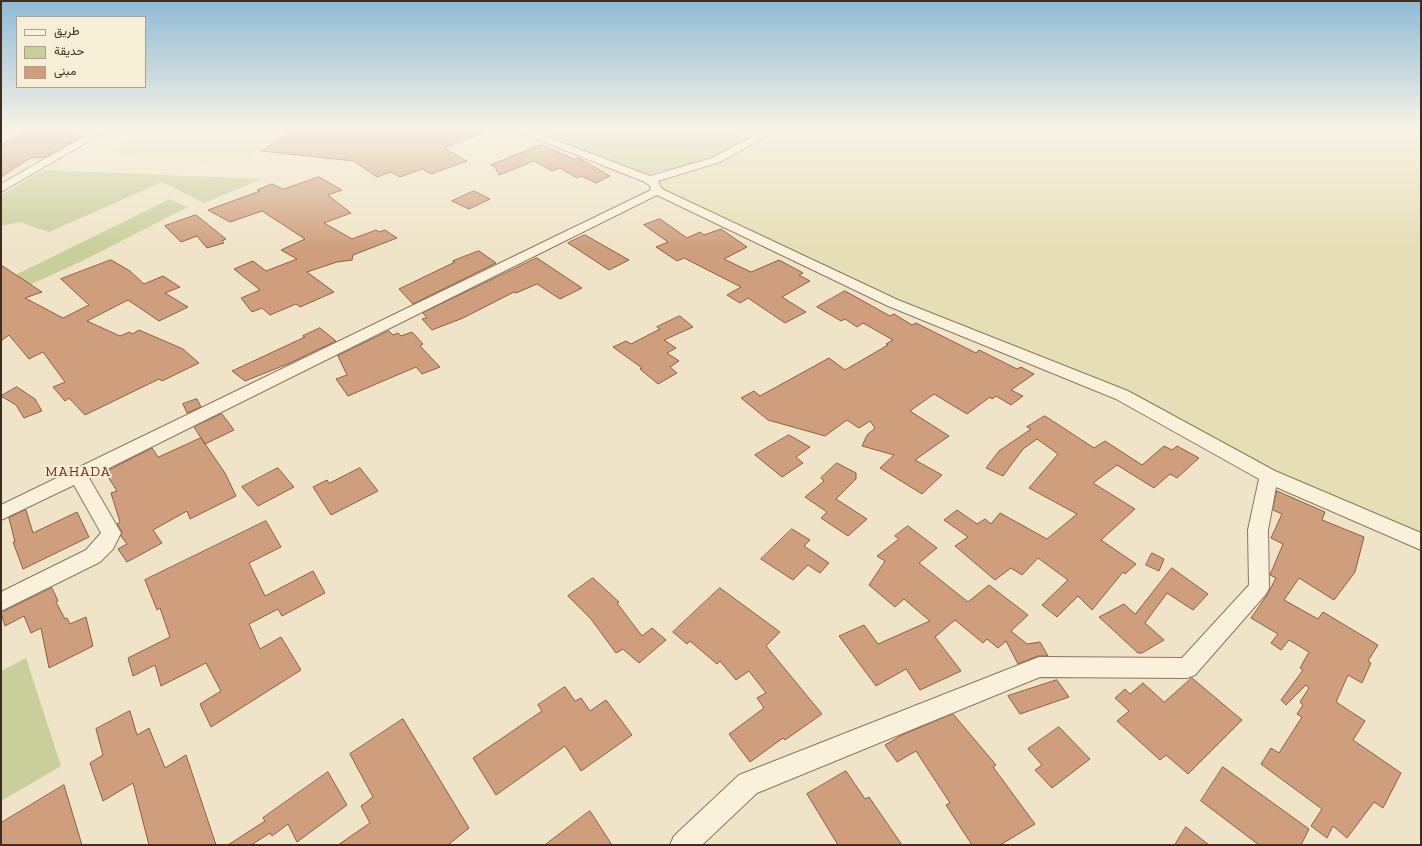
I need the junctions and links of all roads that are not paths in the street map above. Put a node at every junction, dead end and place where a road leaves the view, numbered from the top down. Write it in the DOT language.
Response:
graph roads {
  1 [pos="35,169"];
  2 [pos="615,169"];
  3 [pos="692,169"];
  4 [pos="653,185"];
  5 [pos="1,189"];
  6 [pos="78,476"];
  7 [pos="1269,476"];
  8 [pos="1,512"];
  9 [pos="1421,542"];
  10 [pos="1,602"];
  11 [pos="683,845"];
  1 -- 5 [label="street"];
  2 -- 4 [label="street"];
  3 -- 4 [label="street"];
  4 -- 6 [label="street"];
  4 -- 7 [label="street"];
  6 -- 8 [label="street"];
  6 -- 10 [label="street"];
  7 -- 9 [label="street"];
  7 -- 11 [label="street"];
}
